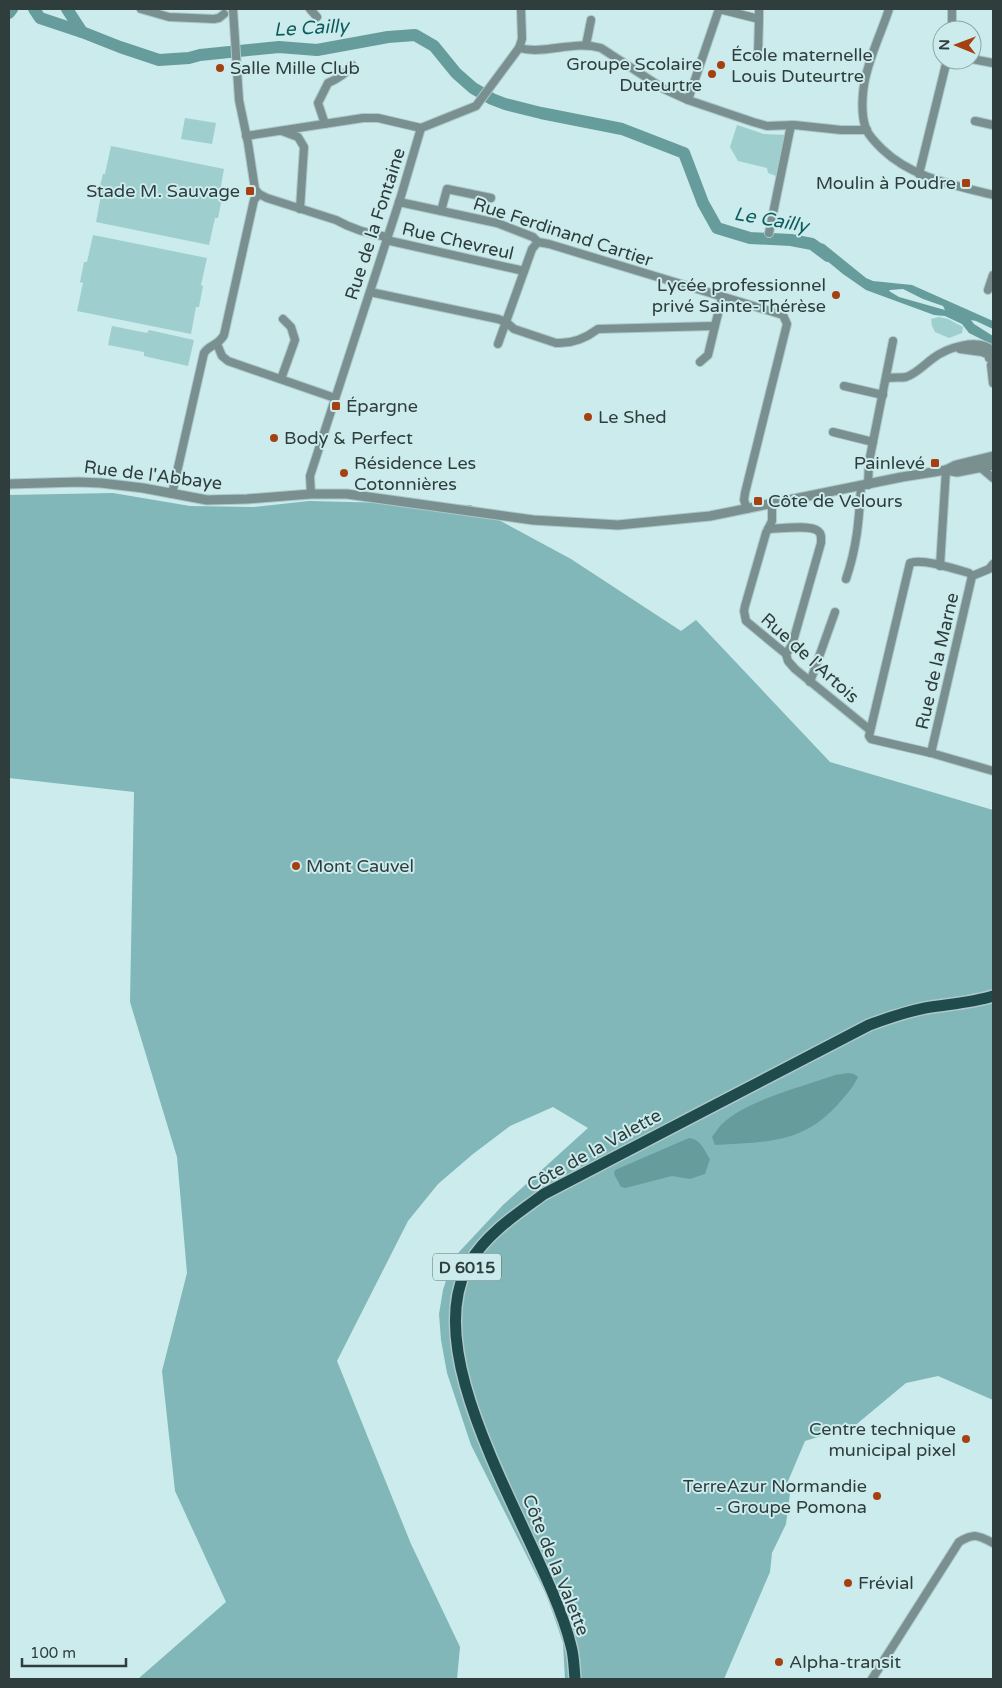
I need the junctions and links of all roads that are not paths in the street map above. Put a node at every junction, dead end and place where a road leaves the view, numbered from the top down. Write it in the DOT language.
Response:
graph roads {
  1 [pos="141,9"];
  2 [pos="310,9"];
  3 [pos="522,9"];
  4 [pos="719,9"];
  5 [pos="759,9"];
  6 [pos="889,9"];
  7 [pos="221,12"];
  8 [pos="235,12"];
  9 [pos="317,17"];
  10 [pos="759,19"];
  11 [pos="591,20"];
  12 [pos="586,45"];
  13 [pos="519,48"];
  14 [pos="758,55"];
  15 [pos="352,65"];
  16 [pos="944,70"];
  17 [pos="688,100"];
  18 [pos="975,121"];
  19 [pos="324,124"];
  20 [pos="791,125"];
  21 [pos="993,126"];
  22 [pos="421,128"];
  23 [pos="281,130"];
  24 [pos="866,130"];
  25 [pos="246,136"];
  26 [pos="919,174"];
  27 [pos="259,194"];
  28 [pos="993,195"];
  29 [pos="491,198"];
  30 [pos="399,202"];
  31 [pos="300,209"];
  32 [pos="441,211"];
  33 [pos="770,233"];
  34 [pos="387,238"];
  35 [pos="538,242"];
  36 [pos="524,271"];
  37 [pos="993,275"];
  38 [pos="988,290"];
  39 [pos="370,292"];
  40 [pos="722,297"];
  41 [pos="283,319"];
  42 [pos="506,322"];
  43 [pos="714,326"];
  44 [pos="893,341"];
  45 [pos="217,344"];
  46 [pos="498,344"];
  47 [pos="992,357"];
  48 [pos="700,362"];
  49 [pos="886,378"];
  50 [pos="281,379"];
  51 [pos="993,383"];
  52 [pos="844,386"];
  53 [pos="882,395"];
  54 [pos="335,398"];
  55 [pos="834,432"];
  56 [pos="873,442"];
  57 [pos="993,456"];
  58 [pos="993,465"];
  59 [pos="980,467"];
  60 [pos="946,470"];
  61 [pos="993,478"];
  62 [pos="9,484"];
  63 [pos="865,485"];
  64 [pos="172,494"];
  65 [pos="311,494"];
  66 [pos="772,504"];
  67 [pos="744,510"];
  68 [pos="768,529"];
  69 [pos="993,564"];
  70 [pos="940,566"];
  71 [pos="972,576"];
  72 [pos="846,580"];
  73 [pos="835,612"];
  74 [pos="786,654"];
  75 [pos="810,682"];
  76 [pos="870,730"];
  77 [pos="931,753"];
  78 [pos="993,771"];
  79 [pos="993,996"];
  80 [pos="993,1543"];
  81 [pos="575,1679"];
  82 [pos="872,1679"];
  1 -- 7 [label="street"];
  2 -- 9 [label="street"];
  3 -- 13 [label="street"];
  4 -- 10 [label="street"];
  4 -- 17 [label="street"];
  5 -- 10 [label="street"];
  6 -- 24 [label="street"];
  7 -- 8 [label="street"];
  8 -- 25 [label="street"];
  10 -- 14 [label="street"];
  11 -- 12 [label="street"];
  12 -- 13 [label="street"];
  12 -- 17 [label="street"];
  13 -- 22 [label="street"];
  15 -- 19 [label="street"];
  16 -- 26 [label="street"];
  17 -- 20 [label="street"];
  18 -- 21 [label="street"];
  19 -- 22 [label="street"];
  19 -- 23 [label="street"];
  20 -- 24 [label="street"];
  20 -- 33 [label="street"];
  22 -- 30 [label="street, Rue de la Fontaine"];
  23 -- 25 [label="street"];
  23 -- 31 [label="street"];
  24 -- 26 [label="street"];
  25 -- 27 [label="street"];
  26 -- 28 [label="street"];
  27 -- 31 [label="street, Rue Chevreul"];
  27 -- 45 [label="street"];
  29 -- 32 [label="street"];
  30 -- 32 [label="street, Rue Ferdinand Cartier"];
  30 -- 34 [label="street, Rue de la Fontaine"];
  31 -- 34 [label="street, Rue Chevreul"];
  32 -- 35 [label="street, Rue Ferdinand Cartier"];
  34 -- 36 [label="street, Rue Chevreul"];
  34 -- 39 [label="street, Rue de la Fontaine"];
  35 -- 36 [label="street"];
  35 -- 40 [label="street, Rue Ferdinand Cartier"];
  36 -- 42 [label="street"];
  37 -- 38 [label="street"];
  39 -- 42 [label="street"];
  39 -- 54 [label="street, Rue de la Fontaine"];
  40 -- 43 [label="street"];
  40 -- 67 [label="street, Rue Ferdinand Cartier"];
  41 -- 50 [label="street"];
  42 -- 43 [label="street"];
  42 -- 46 [label="street"];
  43 -- 48 [label="street"];
  44 -- 49 [label="street"];
  45 -- 50 [label="street"];
  45 -- 64 [label="street"];
  47 -- 49 [label="street"];
  47 -- 51 [label="street"];
  49 -- 53 [label="street"];
  50 -- 54 [label="street"];
  52 -- 53 [label="street"];
  53 -- 56 [label="street"];
  54 -- 65 [label="street, Rue de la Fontaine"];
  55 -- 56 [label="street"];
  56 -- 63 [label="street"];
  57 -- 60 [label="street"];
  58 -- 59 [label="street"];
  59 -- 60 [label="street"];
  59 -- 61 [label="street"];
  60 -- 63 [label="street, Rue de l'Abbaye"];
  60 -- 70 [label="street"];
  62 -- 64 [label="street, Rue de l'Abbaye"];
  63 -- 66 [label="street, Rue de l'Abbaye"];
  63 -- 72 [label="street"];
  64 -- 65 [label="street, Rue de l'Abbaye"];
  65 -- 67 [label="street, Rue de l'Abbaye"];
  66 -- 67 [label="street, Rue de l'Abbaye"];
  66 -- 68 [label="street"];
  68 -- 74 [label="street, Rue de l'Artois"];
  68 -- 74 [label="street"];
  69 -- 71 [label="street"];
  70 -- 71 [label="street"];
  70 -- 76 [label="street"];
  71 -- 77 [label="street, Rue de la Marne"];
  73 -- 75 [label="street"];
  74 -- 75 [label="street, Rue de l'Artois"];
  75 -- 76 [label="street, Rue de l'Artois"];
  76 -- 77 [label="street, Rue de l'Artois"];
  77 -- 78 [label="street, Rue de l'Artois"];
  79 -- 81 [label="main road, Côte de la Valette / D 6015"];
  80 -- 82 [label="street"];
}
